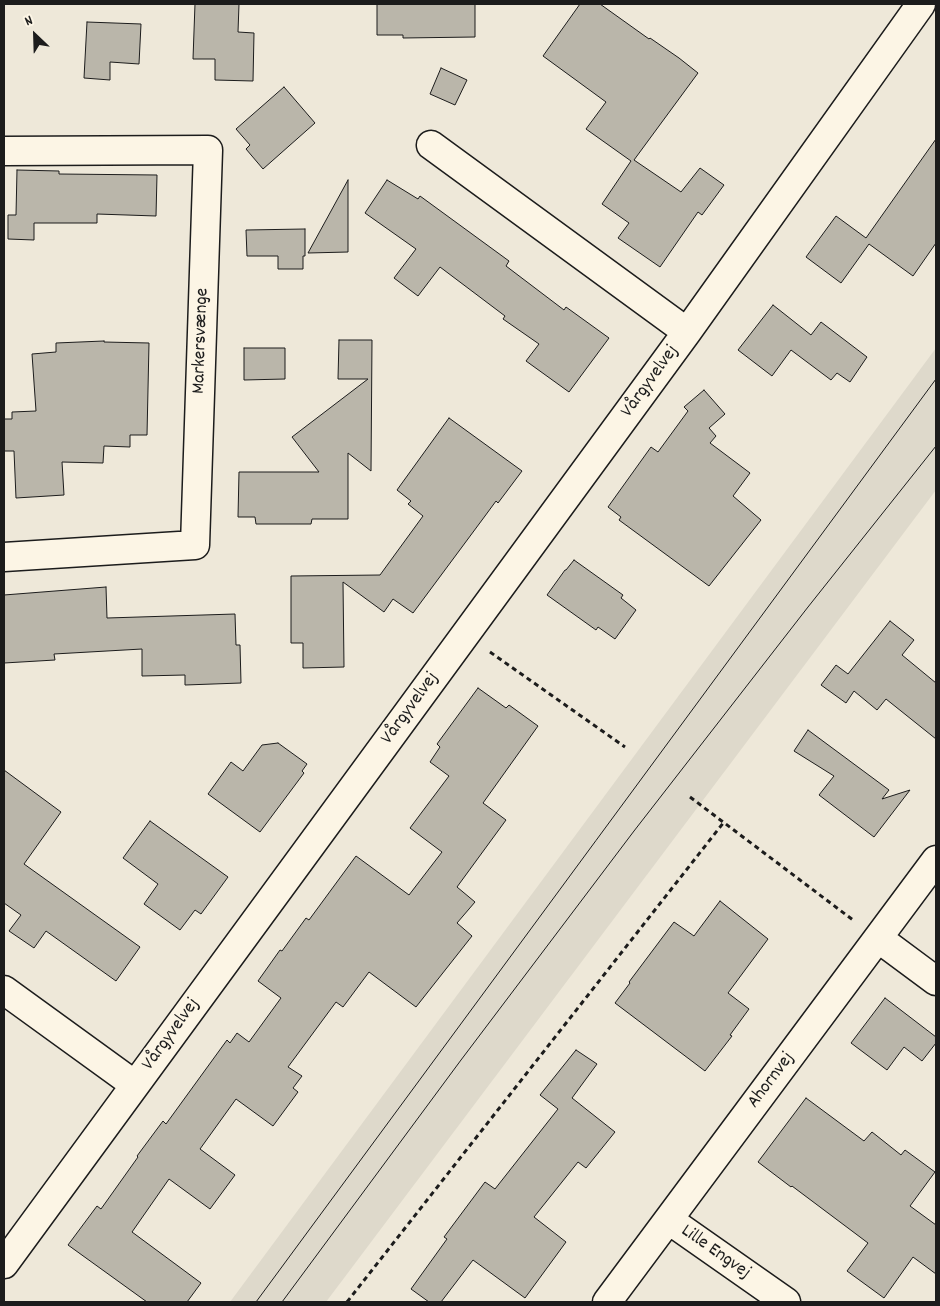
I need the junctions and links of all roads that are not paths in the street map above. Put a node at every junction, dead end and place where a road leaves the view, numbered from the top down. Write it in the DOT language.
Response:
graph roads {
  1 [pos="921,4"];
  2 [pos="431,145"];
  3 [pos="4,151"];
  4 [pos="687,332"];
  5 [pos="4,557"];
  6 [pos="936,860"];
  7 [pos="878,938"];
  8 [pos="936,980"];
  9 [pos="4,990"];
  10 [pos="135,1085"];
  11 [pos="669,1220"];
  12 [pos="4,1264"];
  13 [pos="607,1302"];
  14 [pos="786,1302"];
  1 -- 4 [label="street, Vårgyvelvej"];
  2 -- 4 [label="street, Vårgyvelvej"];
  3 -- 5 [label="street, Markersvænge"];
  4 -- 10 [label="street, Vårgyvelvej"];
  6 -- 7 [label="street, Ahornvej"];
  7 -- 8 [label="street"];
  7 -- 11 [label="street, Ahornvej"];
  9 -- 10 [label="street, Vårgyvelvej"];
  10 -- 12 [label="street, Vårgyvelvej"];
  11 -- 13 [label="street, Ahornvej"];
  11 -- 14 [label="street, Lille Engvej"];
}
